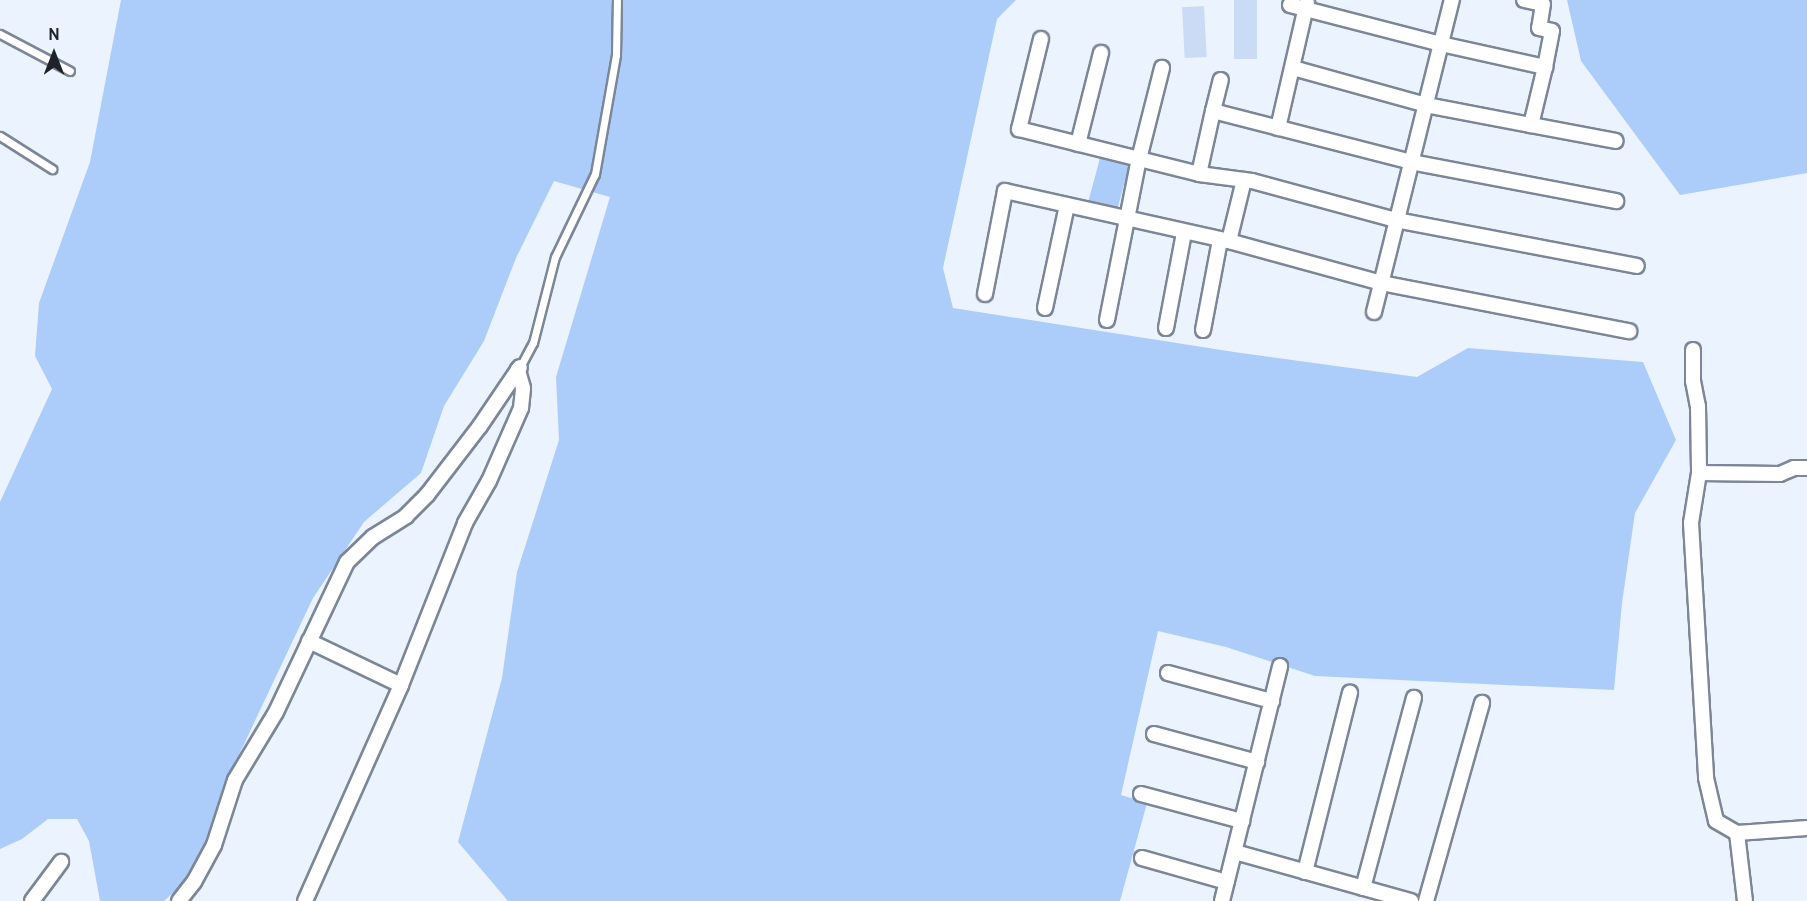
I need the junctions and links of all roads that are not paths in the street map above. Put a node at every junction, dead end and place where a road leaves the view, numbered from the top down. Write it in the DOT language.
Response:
graph roads {
  1 [pos="617,0"];
  2 [pos="1452,0"];
  3 [pos="1524,0"];
  4 [pos="1290,5"];
  5 [pos="1306,5"];
  6 [pos="0,34"];
  7 [pos="1041,39"];
  8 [pos="1441,44"];
  9 [pos="1101,53"];
  10 [pos="1545,67"];
  11 [pos="1161,68"];
  12 [pos="1293,68"];
  13 [pos="70,71"];
  14 [pos="1221,80"];
  15 [pos="1426,105"];
  16 [pos="1213,111"];
  17 [pos="1531,124"];
  18 [pos="1278,128"];
  19 [pos="0,136"];
  20 [pos="1616,141"];
  21 [pos="1078,144"];
  22 [pos="1139,159"];
  23 [pos="1411,162"];
  24 [pos="52,170"];
  25 [pos="1199,174"];
  26 [pos="1248,181"];
  27 [pos="1616,201"];
  28 [pos="1067,205"];
  29 [pos="1128,220"];
  30 [pos="1396,220"];
  31 [pos="1184,232"];
  32 [pos="1224,240"];
  33 [pos="1637,266"];
  34 [pos="1381,283"];
  35 [pos="985,294"];
  36 [pos="1045,308"];
  37 [pos="1374,312"];
  38 [pos="1107,320"];
  39 [pos="1166,328"];
  40 [pos="1203,330"];
  41 [pos="1629,331"];
  42 [pos="1693,350"];
  43 [pos="519,368"];
  44 [pos="1807,468"];
  45 [pos="1699,473"];
  46 [pos="309,641"];
  47 [pos="1280,666"];
  48 [pos="1168,673"];
  49 [pos="401,685"];
  50 [pos="1350,693"];
  51 [pos="1414,698"];
  52 [pos="1272,701"];
  53 [pos="1482,702"];
  54 [pos="1154,734"];
  55 [pos="1257,762"];
  56 [pos="1141,794"];
  57 [pos="1242,821"];
  58 [pos="1807,828"];
  59 [pos="1737,833"];
  60 [pos="1235,852"];
  61 [pos="1142,858"];
  62 [pos="61,861"];
  63 [pos="1305,872"];
  64 [pos="1227,882"];
  65 [pos="1363,888"];
  66 [pos="32,901"];
  67 [pos="179,901"];
  68 [pos="305,901"];
  69 [pos="1222,901"];
  70 [pos="1411,901"];
  71 [pos="1426,901"];
  72 [pos="1745,901"];
  1 -- 43 [label="lane"];
  2 -- 8 [label="street"];
  3 -- 10 [label="street"];
  4 -- 5 [label="street"];
  5 -- 8 [label="street"];
  5 -- 12 [label="street"];
  6 -- 13 [label="lane"];
  7 -- 21 [label="street"];
  8 -- 10 [label="street"];
  8 -- 15 [label="street"];
  9 -- 21 [label="street"];
  10 -- 17 [label="street"];
  11 -- 22 [label="street"];
  12 -- 15 [label="street"];
  12 -- 18 [label="street"];
  14 -- 16 [label="street"];
  15 -- 17 [label="street"];
  15 -- 23 [label="street"];
  16 -- 18 [label="street"];
  16 -- 25 [label="street"];
  17 -- 20 [label="street"];
  18 -- 23 [label="street"];
  19 -- 24 [label="lane"];
  21 -- 22 [label="street"];
  22 -- 25 [label="street"];
  22 -- 29 [label="street"];
  23 -- 27 [label="street"];
  23 -- 30 [label="street"];
  25 -- 26 [label="street"];
  26 -- 30 [label="street"];
  26 -- 32 [label="street"];
  28 -- 29 [label="street"];
  28 -- 35 [label="street"];
  28 -- 36 [label="street"];
  29 -- 31 [label="street"];
  29 -- 38 [label="street"];
  30 -- 33 [label="street"];
  30 -- 34 [label="street"];
  31 -- 32 [label="street"];
  31 -- 39 [label="street"];
  32 -- 34 [label="street"];
  32 -- 40 [label="street"];
  34 -- 37 [label="street"];
  34 -- 41 [label="street"];
  42 -- 45 [label="street"];
  43 -- 46 [label="street"];
  43 -- 49 [label="street"];
  44 -- 45 [label="street"];
  45 -- 59 [label="street"];
  46 -- 49 [label="street"];
  46 -- 67 [label="street"];
  47 -- 52 [label="street"];
  48 -- 52 [label="street"];
  49 -- 68 [label="street"];
  50 -- 63 [label="street"];
  51 -- 65 [label="street"];
  52 -- 55 [label="street"];
  53 -- 71 [label="street"];
  54 -- 55 [label="street"];
  55 -- 57 [label="street"];
  56 -- 57 [label="street"];
  57 -- 60 [label="street"];
  58 -- 59 [label="street"];
  59 -- 72 [label="street"];
  60 -- 63 [label="street"];
  60 -- 64 [label="street"];
  61 -- 64 [label="street"];
  62 -- 66 [label="street"];
  63 -- 65 [label="street"];
  64 -- 69 [label="street"];
  65 -- 70 [label="street"];
}
